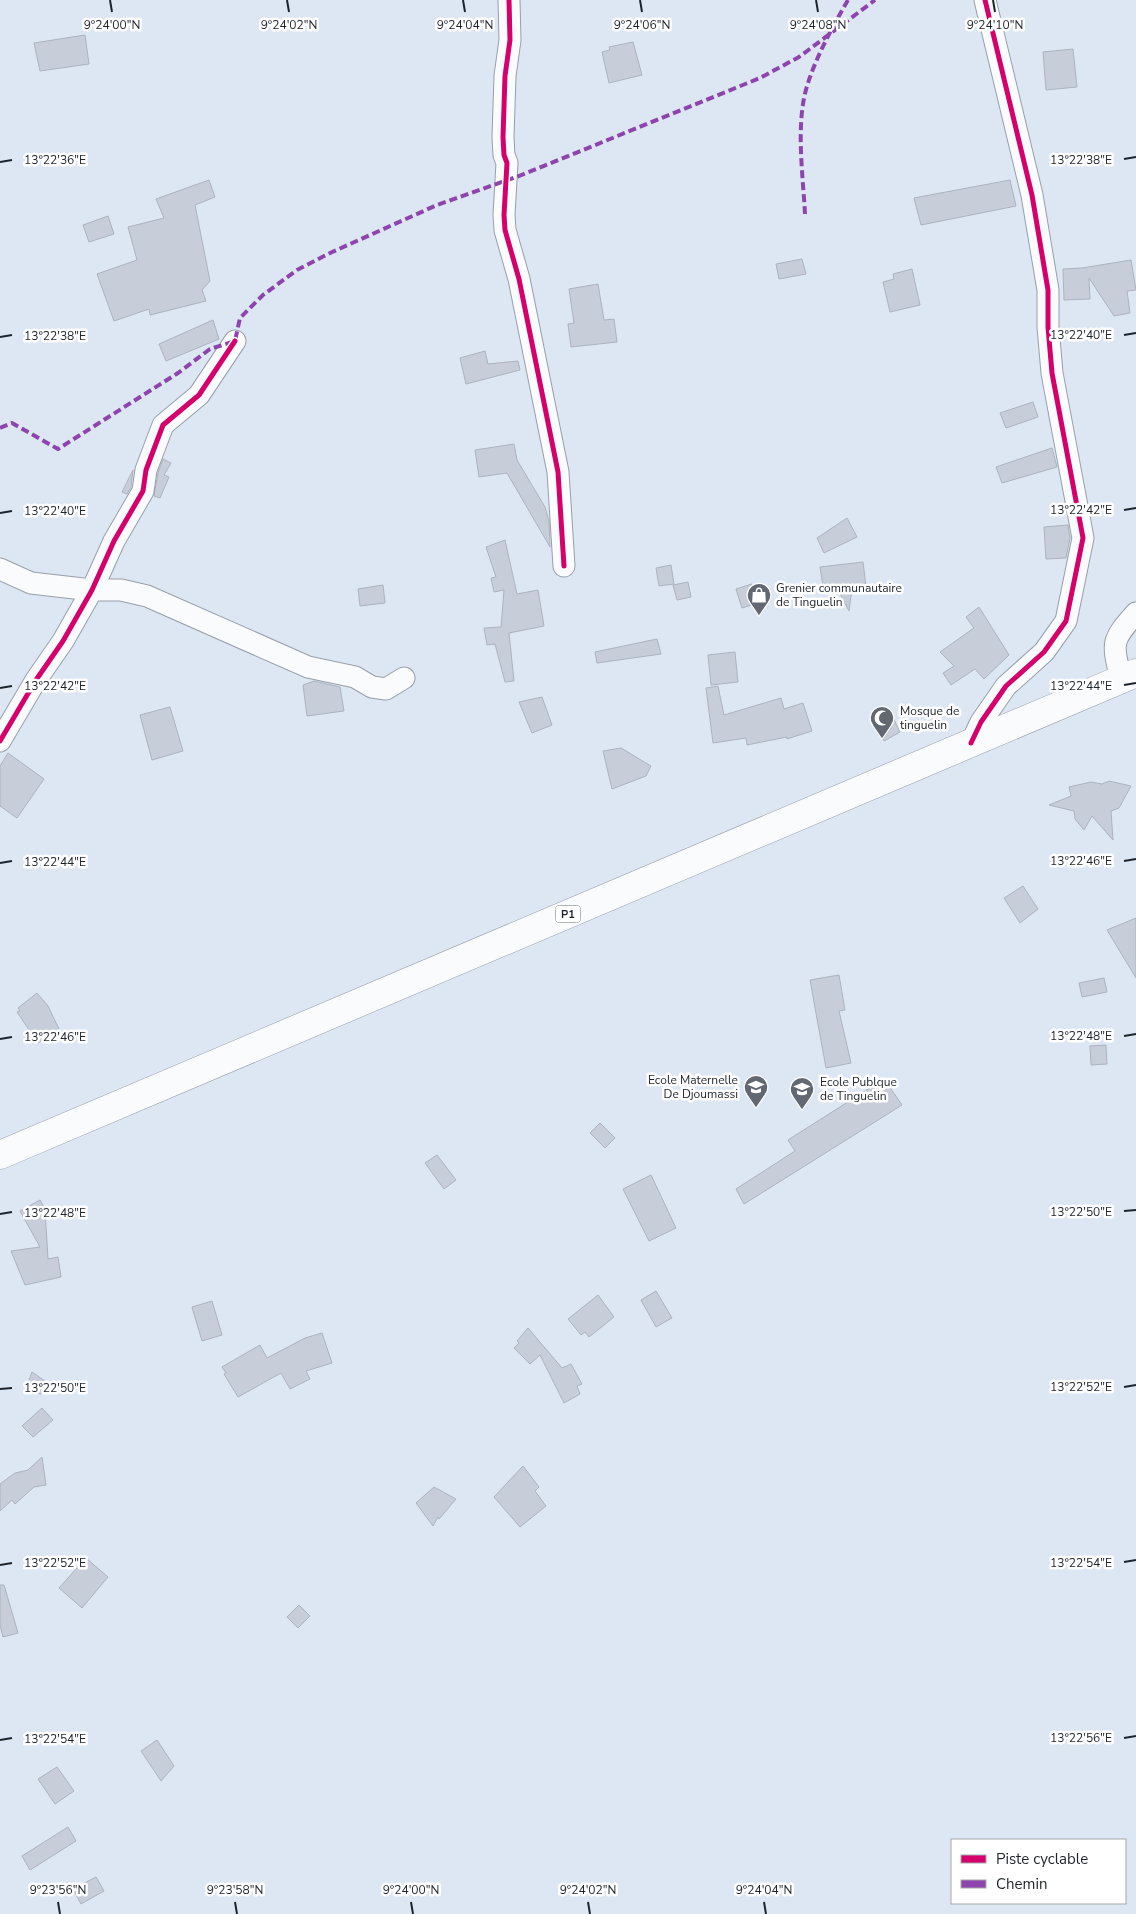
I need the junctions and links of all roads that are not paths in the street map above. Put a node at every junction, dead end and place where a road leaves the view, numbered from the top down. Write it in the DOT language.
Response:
graph roads {
  1 [pos="509,0"];
  2 [pos="985,0"];
  3 [pos="235,341"];
  4 [pos="564,566"];
  5 [pos="0,569"];
  6 [pos="92,590"];
  7 [pos="1136,613"];
  8 [pos="1129,676"];
  9 [pos="404,678"];
  10 [pos="0,741"];
  11 [pos="971,743"];
  12 [pos="0,1155"];
  1 -- 4 [label="street"];
  2 -- 11 [label="street"];
  3 -- 6 [label="street"];
  5 -- 6 [label="street"];
  6 -- 9 [label="street"];
  6 -- 10 [label="street"];
  7 -- 8 [label="street"];
  8 -- 11 [label="main road, P1"];
  11 -- 12 [label="main road, P1"];
}
